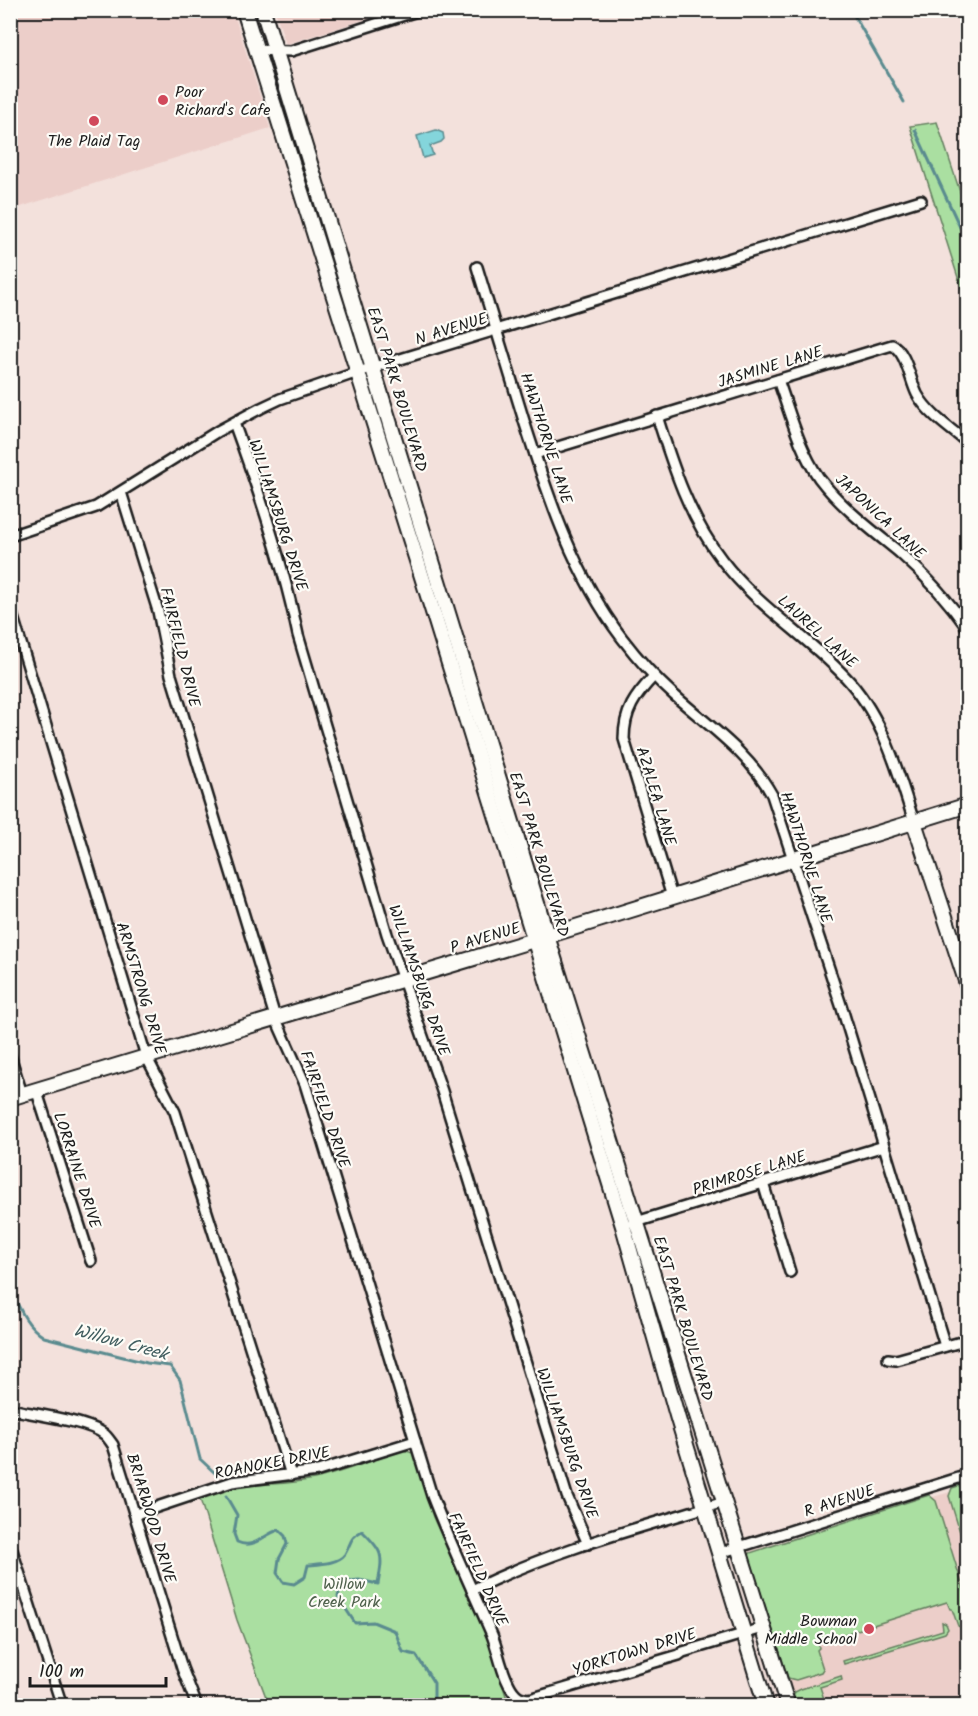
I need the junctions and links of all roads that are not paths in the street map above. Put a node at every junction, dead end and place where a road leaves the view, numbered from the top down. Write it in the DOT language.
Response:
graph roads {
  1 [pos="244,10"];
  2 [pos="263,10"];
  3 [pos="420,10"];
  4 [pos="257,50"];
  5 [pos="276,52"];
  6 [pos="921,200"];
  7 [pos="477,267"];
  8 [pos="496,330"];
  9 [pos="374,368"];
  10 [pos="358,372"];
  11 [pos="778,380"];
  12 [pos="657,416"];
  13 [pos="234,423"];
  14 [pos="968,443"];
  15 [pos="535,454"];
  16 [pos="121,492"];
  17 [pos="10,536"];
  18 [pos="10,607"];
  19 [pos="968,629"];
  20 [pos="654,676"];
  21 [pos="968,805"];
  22 [pos="914,822"];
  23 [pos="792,859"];
  24 [pos="672,897"];
  25 [pos="547,936"];
  26 [pos="533,940"];
  27 [pos="403,979"];
  28 [pos="968,987"];
  29 [pos="275,1017"];
  30 [pos="10,1055"];
  31 [pos="146,1056"];
  32 [pos="36,1089"];
  33 [pos="16,1096"];
  34 [pos="884,1146"];
  35 [pos="763,1183"];
  36 [pos="637,1222"];
  37 [pos="622,1226"];
  38 [pos="91,1261"];
  39 [pos="790,1272"];
  40 [pos="968,1340"];
  41 [pos="945,1346"];
  42 [pos="888,1359"];
  43 [pos="10,1409"];
  44 [pos="696,1414"];
  45 [pos="678,1419"];
  46 [pos="415,1442"];
  47 [pos="291,1475"];
  48 [pos="968,1475"];
  49 [pos="724,1502"];
  50 [pos="706,1508"];
  51 [pos="136,1514"];
  52 [pos="10,1544"];
  53 [pos="588,1544"];
  54 [pos="738,1548"];
  55 [pos="720,1553"];
  56 [pos="472,1590"];
  57 [pos="763,1628"];
  58 [pos="744,1633"];
  59 [pos="515,1694"];
  60 [pos="62,1706"];
  61 [pos="196,1706"];
  62 [pos="766,1706"];
  63 [pos="788,1706"];
  1 -- 4 [label="main road, EAST PARK BOULEVARD"];
  2 -- 5 [label="main road, EAST PARK BOULEVARD"];
  3 -- 5 [label="street"];
  4 -- 5 [label="street"];
  4 -- 10 [label="main road, EAST PARK BOULEVARD"];
  5 -- 9 [label="main road, EAST PARK BOULEVARD"];
  6 -- 8 [label="street, N AVENUE"];
  7 -- 8 [label="street, HAWTHORNE LANE"];
  8 -- 9 [label="street, N AVENUE"];
  8 -- 15 [label="street, HAWTHORNE LANE"];
  9 -- 10 [label="street, N AVENUE"];
  9 -- 25 [label="main road, EAST PARK BOULEVARD"];
  10 -- 13 [label="street, N AVENUE"];
  10 -- 26 [label="main road, EAST PARK BOULEVARD"];
  11 -- 12 [label="street, JASMINE LANE"];
  11 -- 14 [label="street, JASMINE LANE"];
  11 -- 19 [label="street, JAPONICA LANE"];
  12 -- 15 [label="street, JASMINE LANE"];
  12 -- 22 [label="street, LAUREL LANE"];
  13 -- 16 [label="street, N AVENUE"];
  13 -- 27 [label="street, WILLIAMSBURG DRIVE"];
  15 -- 20 [label="street, HAWTHORNE LANE"];
  16 -- 17 [label="street, N AVENUE"];
  16 -- 29 [label="street, FAIRFIELD DRIVE"];
  18 -- 31 [label="street, ARMSTRONG DRIVE"];
  20 -- 23 [label="street, HAWTHORNE LANE"];
  20 -- 24 [label="street, AZALEA LANE"];
  21 -- 22 [label="main road, P AVENUE"];
  22 -- 23 [label="main road, P AVENUE"];
  22 -- 28 [label="main road, LAUREL LANE"];
  23 -- 24 [label="main road, P AVENUE"];
  23 -- 34 [label="street, HAWTHORNE LANE"];
  24 -- 25 [label="main road, P AVENUE"];
  25 -- 26 [label="main road, P AVENUE"];
  25 -- 36 [label="main road, EAST PARK BOULEVARD"];
  26 -- 27 [label="main road, P AVENUE"];
  26 -- 37 [label="main road, EAST PARK BOULEVARD"];
  27 -- 29 [label="main road, P AVENUE"];
  27 -- 53 [label="street, WILLIAMSBURG DRIVE"];
  29 -- 31 [label="main road, P AVENUE"];
  29 -- 46 [label="street, FAIRFIELD DRIVE"];
  30 -- 33 [label="street"];
  31 -- 32 [label="main road, P AVENUE"];
  31 -- 47 [label="street, ARMSTRONG DRIVE"];
  32 -- 33 [label="main road, P AVENUE"];
  32 -- 38 [label="street, LORRAINE DRIVE"];
  34 -- 35 [label="street, PRIMROSE LANE"];
  34 -- 41 [label="street, HAWTHORNE LANE"];
  35 -- 36 [label="street, PRIMROSE LANE"];
  35 -- 39 [label="street"];
  36 -- 37 [label="street, PRIMROSE LANE"];
  36 -- 44 [label="main road, EAST PARK BOULEVARD"];
  37 -- 45 [label="main road, EAST PARK BOULEVARD"];
  40 -- 41 [label="street"];
  41 -- 42 [label="street"];
  43 -- 51 [label="street, BRIARWOOD DRIVE"];
  44 -- 45 [label="main road"];
  44 -- 49 [label="main road, EAST PARK BOULEVARD"];
  45 -- 50 [label="main road, EAST PARK BOULEVARD"];
  46 -- 47 [label="street, ROANOKE DRIVE"];
  46 -- 56 [label="street, FAIRFIELD DRIVE"];
  47 -- 51 [label="street, ROANOKE DRIVE"];
  48 -- 54 [label="street, R AVENUE"];
  49 -- 50 [label="street"];
  49 -- 54 [label="main road, EAST PARK BOULEVARD"];
  50 -- 53 [label="street"];
  50 -- 55 [label="main road, EAST PARK BOULEVARD"];
  51 -- 61 [label="street, BRIARWOOD DRIVE"];
  52 -- 60 [label="street"];
  53 -- 56 [label="street"];
  54 -- 55 [label="street, R AVENUE"];
  54 -- 57 [label="main road, EAST PARK BOULEVARD"];
  55 -- 58 [label="main road, EAST PARK BOULEVARD"];
  56 -- 59 [label="street, FAIRFIELD DRIVE"];
  57 -- 58 [label="street, YORKTOWN DRIVE"];
  57 -- 63 [label="main road, EAST PARK BOULEVARD"];
  58 -- 59 [label="street, YORKTOWN DRIVE"];
  58 -- 62 [label="main road, EAST PARK BOULEVARD"];
}
